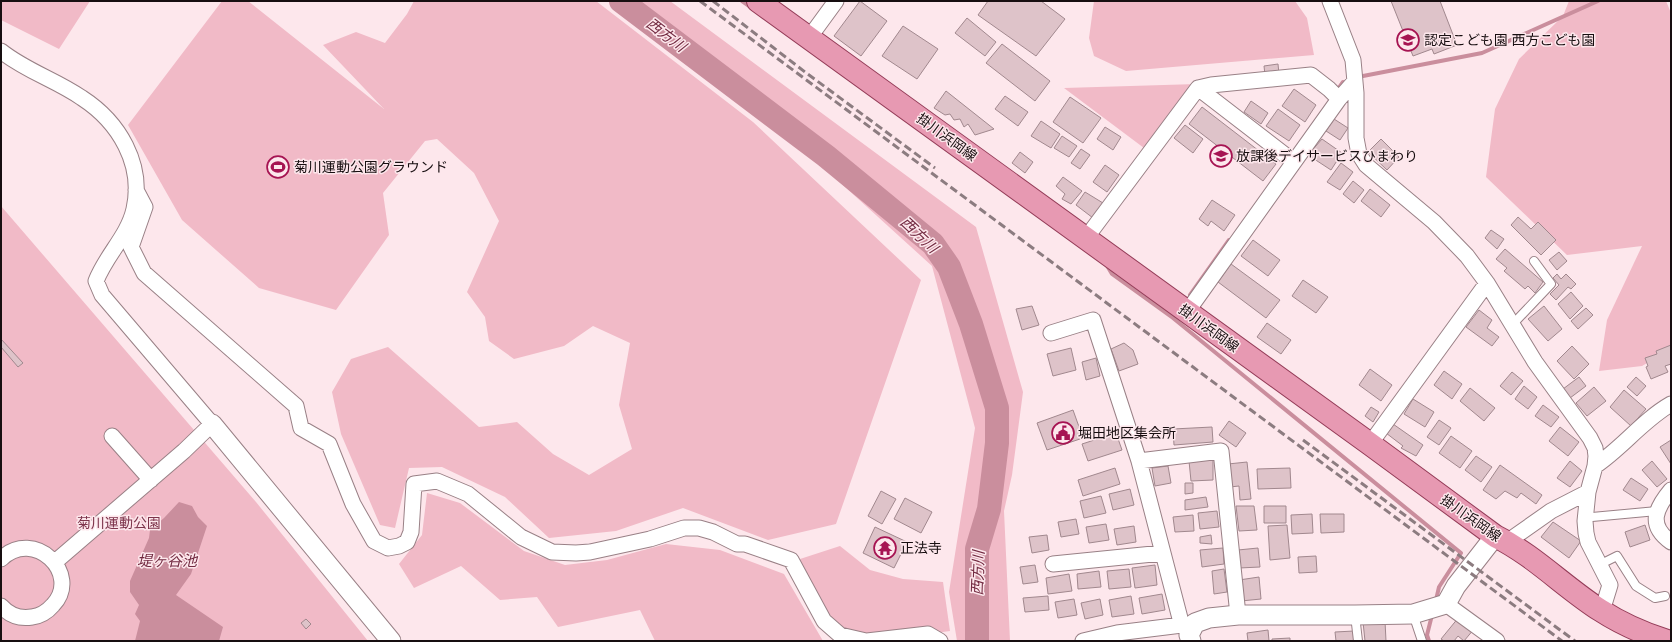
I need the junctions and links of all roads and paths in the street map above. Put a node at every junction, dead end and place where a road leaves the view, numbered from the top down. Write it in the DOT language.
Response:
graph roads {
  1 [pos="758,1"];
  2 [pos="836,1"];
  3 [pos="1330,1"];
  4 [pos="809,38"];
  5 [pos="1,51"];
  6 [pos="1354,82"];
  7 [pos="1198,88"];
  8 [pos="1336,96"];
  9 [pos="1290,159"];
  10 [pos="136,190"];
  11 [pos="1086,238"];
  12 [pos="1534,261"];
  13 [pos="1487,283"];
  14 [pos="1187,312"];
  15 [pos="1512,325"];
  16 [pos="1051,333"];
  17 [pos="1671,404"];
  18 [pos="212,424"];
  19 [pos="112,436"];
  20 [pos="1370,444"];
  21 [pos="1139,461"];
  22 [pos="1595,466"];
  23 [pos="151,480"];
  24 [pos="1671,490"];
  25 [pos="1588,492"];
  26 [pos="1657,511"];
  27 [pos="1586,516"];
  28 [pos="1501,539"];
  29 [pos="1671,542"];
  30 [pos="1163,553"];
  31 [pos="1,559"];
  32 [pos="54,562"];
  33 [pos="1053,564"];
  34 [pos="1599,565"];
  35 [pos="1665,596"];
  36 [pos="1,606"];
  37 [pos="1430,609"];
  38 [pos="1602,611"];
  39 [pos="1238,615"];
  40 [pos="1355,615"];
  41 [pos="1189,630"];
  42 [pos="1661,640"];
  43 [pos="391,641"];
  44 [pos="867,641"];
  45 [pos="940,641"];
  46 [pos="1083,641"];
  47 [pos="1358,641"];
  48 [pos="1422,641"];
  49 [pos="1497,641"];
  1 -- 4 [label="main road, 掛川浜岡線"];
  2 -- 4 [label="street"];
  3 -- 6 [label="street"];
  4 -- 11 [label="main road, 掛川浜岡線"];
  5 -- 10 [label="street"];
  6 -- 8 [label="street"];
  6 -- 13 [label="street"];
  7 -- 8 [label="street"];
  7 -- 9 [label="street"];
  7 -- 11 [label="street"];
  8 -- 9 [label="street"];
  9 -- 14 [label="street"];
  10 -- 18 [label="street"];
  10 -- 44 [label="street"];
  11 -- 14 [label="main road, 掛川浜岡線"];
  12 -- 15 [label="lane"];
  13 -- 15 [label="street"];
  13 -- 20 [label="street"];
  14 -- 20 [label="main road, 掛川浜岡線"];
  15 -- 22 [label="street"];
  16 -- 21 [label="street"];
  17 -- 22 [label="street"];
  18 -- 23 [label="street"];
  18 -- 43 [label="street"];
  19 -- 23 [label="street"];
  20 -- 28 [label="main road, 掛川浜岡線"];
  21 -- 30 [label="street"];
  21 -- 39 [label="street"];
  22 -- 25 [label="street"];
  23 -- 32 [label="street"];
  24 -- 26 [label="street"];
  25 -- 27 [label="street"];
  25 -- 28 [label="street"];
  26 -- 27 [label="lane"];
  26 -- 29 [label="street"];
  27 -- 34 [label="street"];
  28 -- 37 [label="street"];
  28 -- 38 [label="main road, 掛川浜岡線"];
  30 -- 33 [label="street"];
  30 -- 41 [label="street"];
  31 -- 32 [label="street"];
  32 -- 36 [label="street"];
  34 -- 35 [label="lane"];
  34 -- 38 [label="street"];
  37 -- 40 [label="street"];
  37 -- 48 [label="lane"];
  37 -- 49 [label="street"];
  38 -- 42 [label="main road, 掛川浜岡線"];
  39 -- 40 [label="street"];
  39 -- 41 [label="street"];
  40 -- 47 [label="lane"];
  41 -- 46 [label="street"];
  44 -- 45 [label="street"];
}
